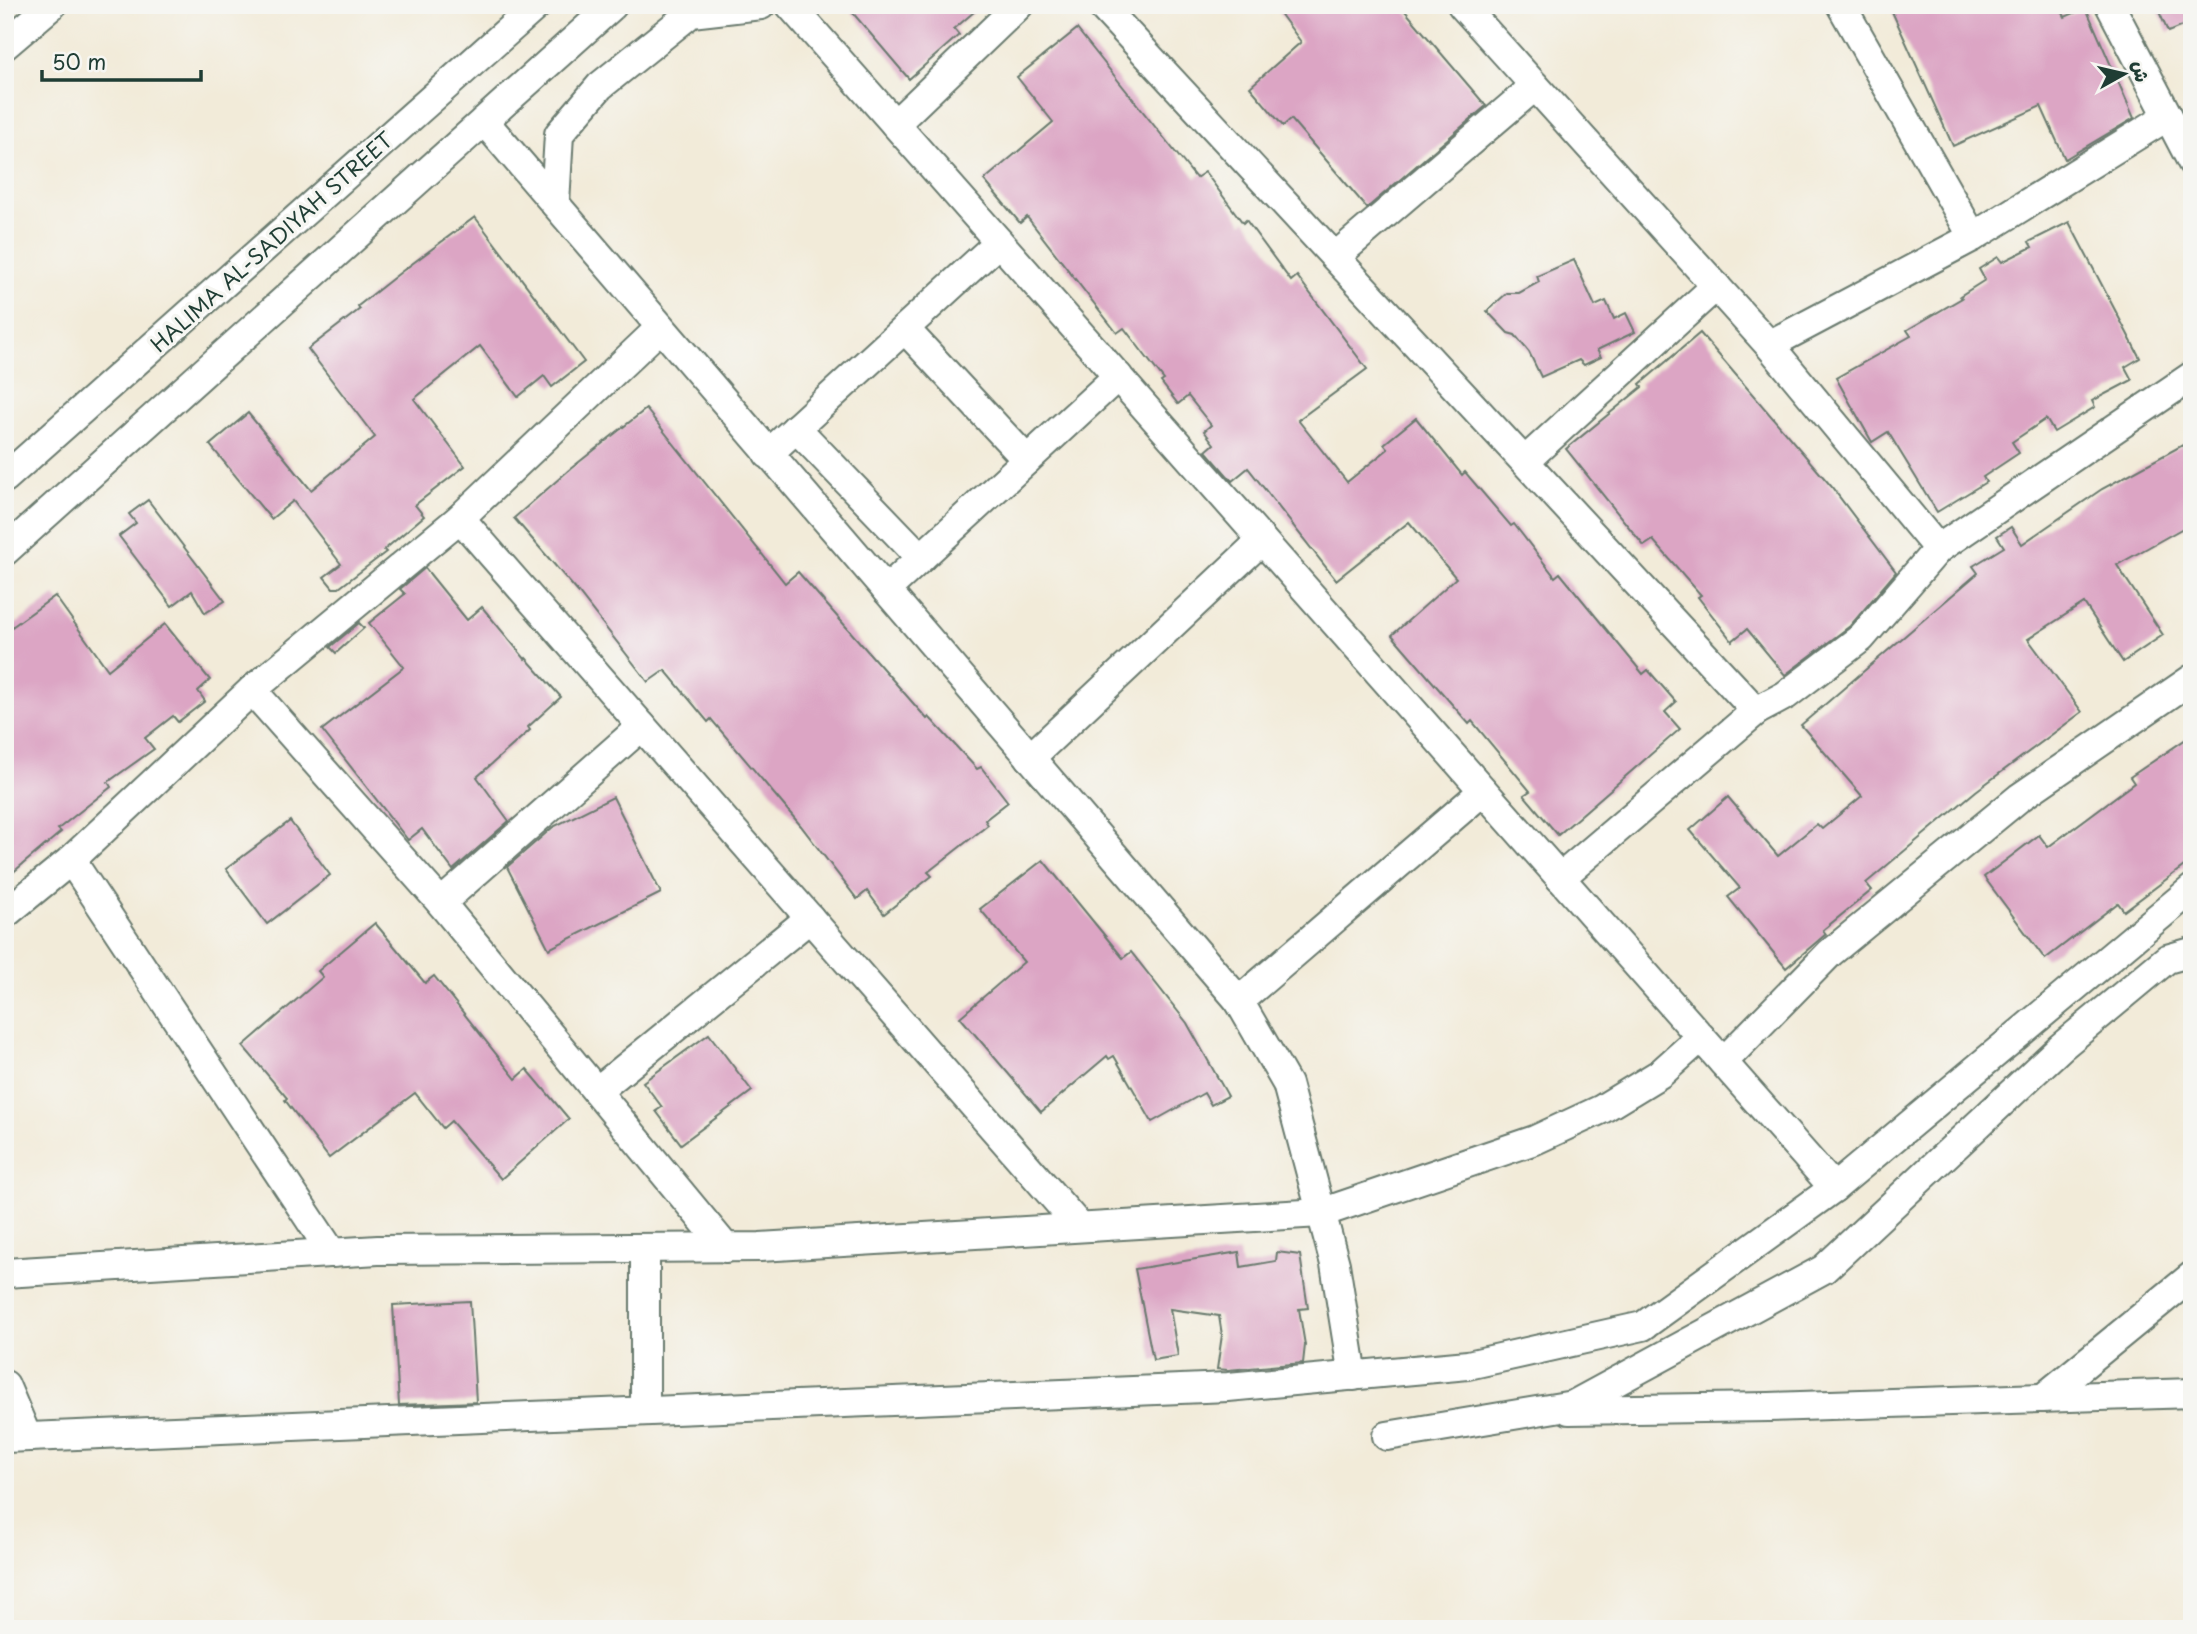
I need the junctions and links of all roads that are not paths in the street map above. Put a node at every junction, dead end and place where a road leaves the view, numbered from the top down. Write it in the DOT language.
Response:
graph roads {
  1 [pos="52,5"];
  2 [pos="537,5"];
  3 [pos="613,5"];
  4 [pos="761,5"];
  5 [pos="790,5"];
  6 [pos="1019,5"];
  7 [pos="1101,5"];
  8 [pos="1462,5"];
  9 [pos="1841,5"];
  10 [pos="2110,5"];
  11 [pos="5,45"];
  12 [pos="1535,86"];
  13 [pos="2168,116"];
  14 [pos="484,121"];
  15 [pos="895,124"];
  16 [pos="2192,162"];
  17 [pos="555,204"];
  18 [pos="1973,237"];
  19 [pos="999,242"];
  20 [pos="1335,257"];
  21 [pos="1716,286"];
  22 [pos="660,328"];
  23 [pos="905,329"];
  24 [pos="1769,345"];
  25 [pos="1118,376"];
  26 [pos="2192,376"];
  27 [pos="796,428"];
  28 [pos="768,454"];
  29 [pos="1027,460"];
  30 [pos="1525,461"];
  31 [pos="5,478"];
  32 [pos="460,518"];
  33 [pos="1262,540"];
  34 [pos="1938,549"];
  35 [pos="5,551"];
  36 [pos="921,558"];
  37 [pos="886,590"];
  38 [pos="2192,679"];
  39 [pos="252,690"];
  40 [pos="1756,711"];
  41 [pos="642,726"];
  42 [pos="1030,758"];
  43 [pos="1483,791"];
  44 [pos="71,860"];
  45 [pos="1560,878"];
  46 [pos="2192,889"];
  47 [pos="441,903"];
  48 [pos="5,914"];
  49 [pos="810,918"];
  50 [pos="2192,952"];
  51 [pos="1239,1001"];
  52 [pos="1701,1038"];
  53 [pos="1723,1062"];
  54 [pos="597,1091"];
  55 [pos="1834,1188"];
  56 [pos="1321,1213"];
  57 [pos="1080,1227"];
  58 [pos="646,1248"];
  59 [pos="726,1248"];
  60 [pos="332,1253"];
  61 [pos="5,1273"];
  62 [pos="2192,1276"];
  63 [pos="1353,1376"];
  64 [pos="5,1385"];
  65 [pos="2192,1393"];
  66 [pos="2043,1398"];
  67 [pos="1539,1410"];
  68 [pos="645,1412"];
  69 [pos="1387,1436"];
  70 [pos="16,1438"];
  1 -- 11 [label="street"];
  2 -- 31 [label="street, HALIMA AL-SADIYAH STREET"];
  3 -- 14 [label="street"];
  4 -- 17 [label="street"];
  5 -- 15 [label="street"];
  6 -- 15 [label="street"];
  7 -- 20 [label="street"];
  8 -- 12 [label="street"];
  9 -- 18 [label="street"];
  10 -- 13 [label="street"];
  12 -- 20 [label="street"];
  12 -- 21 [label="street"];
  13 -- 16 [label="street"];
  13 -- 18 [label="street"];
  14 -- 17 [label="street"];
  14 -- 35 [label="street"];
  15 -- 19 [label="street"];
  17 -- 22 [label="street"];
  18 -- 24 [label="street"];
  19 -- 23 [label="street"];
  19 -- 25 [label="street"];
  20 -- 30 [label="street"];
  21 -- 24 [label="street"];
  21 -- 30 [label="street"];
  22 -- 28 [label="street"];
  22 -- 32 [label="street"];
  23 -- 27 [label="street"];
  23 -- 29 [label="street"];
  24 -- 34 [label="street"];
  25 -- 29 [label="street"];
  25 -- 33 [label="street"];
  26 -- 34 [label="street"];
  27 -- 28 [label="street"];
  27 -- 36 [label="street"];
  28 -- 37 [label="street"];
  29 -- 36 [label="street"];
  30 -- 40 [label="street"];
  32 -- 39 [label="street"];
  32 -- 41 [label="street"];
  33 -- 42 [label="street"];
  33 -- 43 [label="street"];
  34 -- 40 [label="street"];
  36 -- 37 [label="street"];
  37 -- 42 [label="street"];
  38 -- 53 [label="street"];
  39 -- 44 [label="street"];
  39 -- 47 [label="street"];
  40 -- 45 [label="street"];
  41 -- 47 [label="street"];
  41 -- 49 [label="street"];
  42 -- 51 [label="street"];
  43 -- 45 [label="street"];
  43 -- 51 [label="street"];
  44 -- 48 [label="street"];
  44 -- 60 [label="street"];
  45 -- 52 [label="street"];
  46 -- 55 [label="street"];
  47 -- 54 [label="street"];
  49 -- 54 [label="street"];
  49 -- 57 [label="street"];
  50 -- 67 [label="street"];
  51 -- 56 [label="street"];
  52 -- 53 [label="street"];
  52 -- 56 [label="street"];
  53 -- 55 [label="street"];
  54 -- 59 [label="street"];
  55 -- 63 [label="street"];
  56 -- 57 [label="street"];
  56 -- 63 [label="street"];
  57 -- 59 [label="street"];
  58 -- 59 [label="street"];
  58 -- 60 [label="street"];
  58 -- 68 [label="street"];
  60 -- 61 [label="street"];
  62 -- 66 [label="street"];
  63 -- 68 [label="street"];
  64 -- 70 [label="street"];
  65 -- 66 [label="street"];
  66 -- 67 [label="street"];
  67 -- 69 [label="street"];
  68 -- 70 [label="street"];
}
